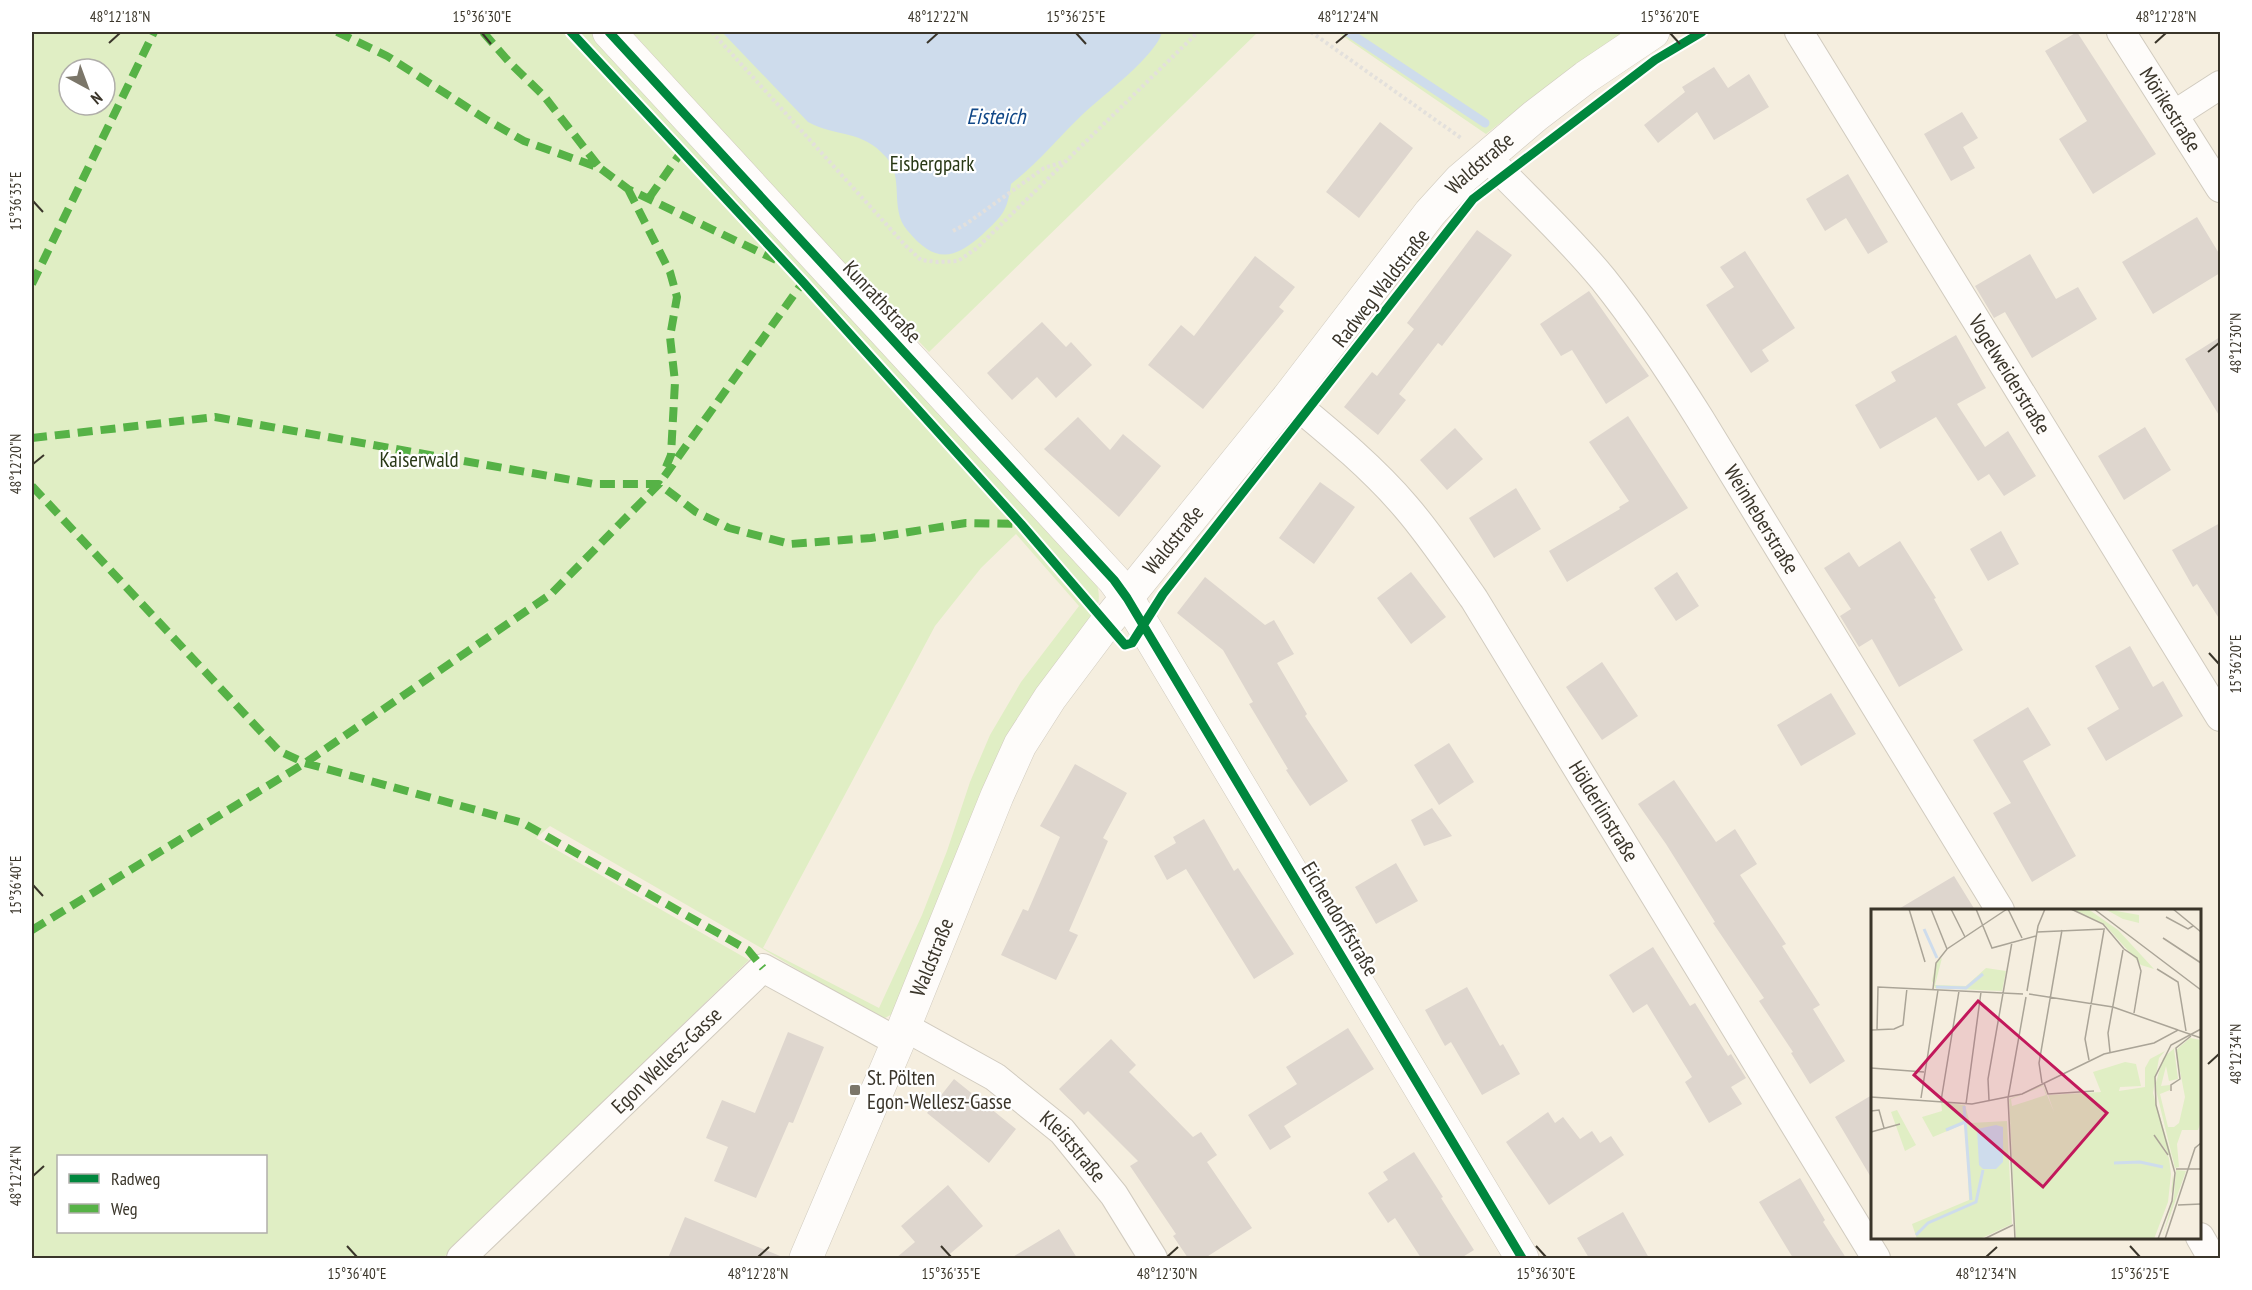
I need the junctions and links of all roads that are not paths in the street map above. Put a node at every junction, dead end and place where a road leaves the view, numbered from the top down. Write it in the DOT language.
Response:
graph roads {
  1 [pos="609,32"];
  2 [pos="1653,32"];
  3 [pos="1799,32"];
  4 [pos="2121,32"];
  5 [pos="2220,85"];
  6 [pos="2175,114"];
  7 [pos="1486,156"];
  8 [pos="2220,188"];
  9 [pos="1288,398"];
  10 [pos="1127,598"];
  11 [pos="2220,717"];
  12 [pos="1999,909"];
  13 [pos="901,1034"];
  14 [pos="2200,1239"];
  15 [pos="461,1258"];
  16 [pos="806,1258"];
  17 [pos="1153,1258"];
  18 [pos="1522,1258"];
  19 [pos="1876,1258"];
  20 [pos="2212,1258"];
  1 -- 10 [label="street, Kunrathstraße"];
  2 -- 7 [label="street, Waldstraße"];
  3 -- 11 [label="street, Vogelweiderstraße"];
  4 -- 6 [label="street, Mörikestraße"];
  5 -- 6 [label="street"];
  6 -- 8 [label="street, Mörikestraße"];
  7 -- 9 [label="street, Waldstraße"];
  7 -- 12 [label="street, Weinheberstraße"];
  9 -- 10 [label="street, Waldstraße"];
  9 -- 19 [label="street, Hölderlinstraße"];
  10 -- 13 [label="street, Waldstraße"];
  10 -- 18 [label="street, Eichendorffstraße"];
  13 -- 15 [label="street, Egon Wellesz-Gasse"];
  13 -- 16 [label="street, Waldstraße"];
  13 -- 17 [label="street, Kleiststraße"];
  14 -- 20 [label="street"];
}
